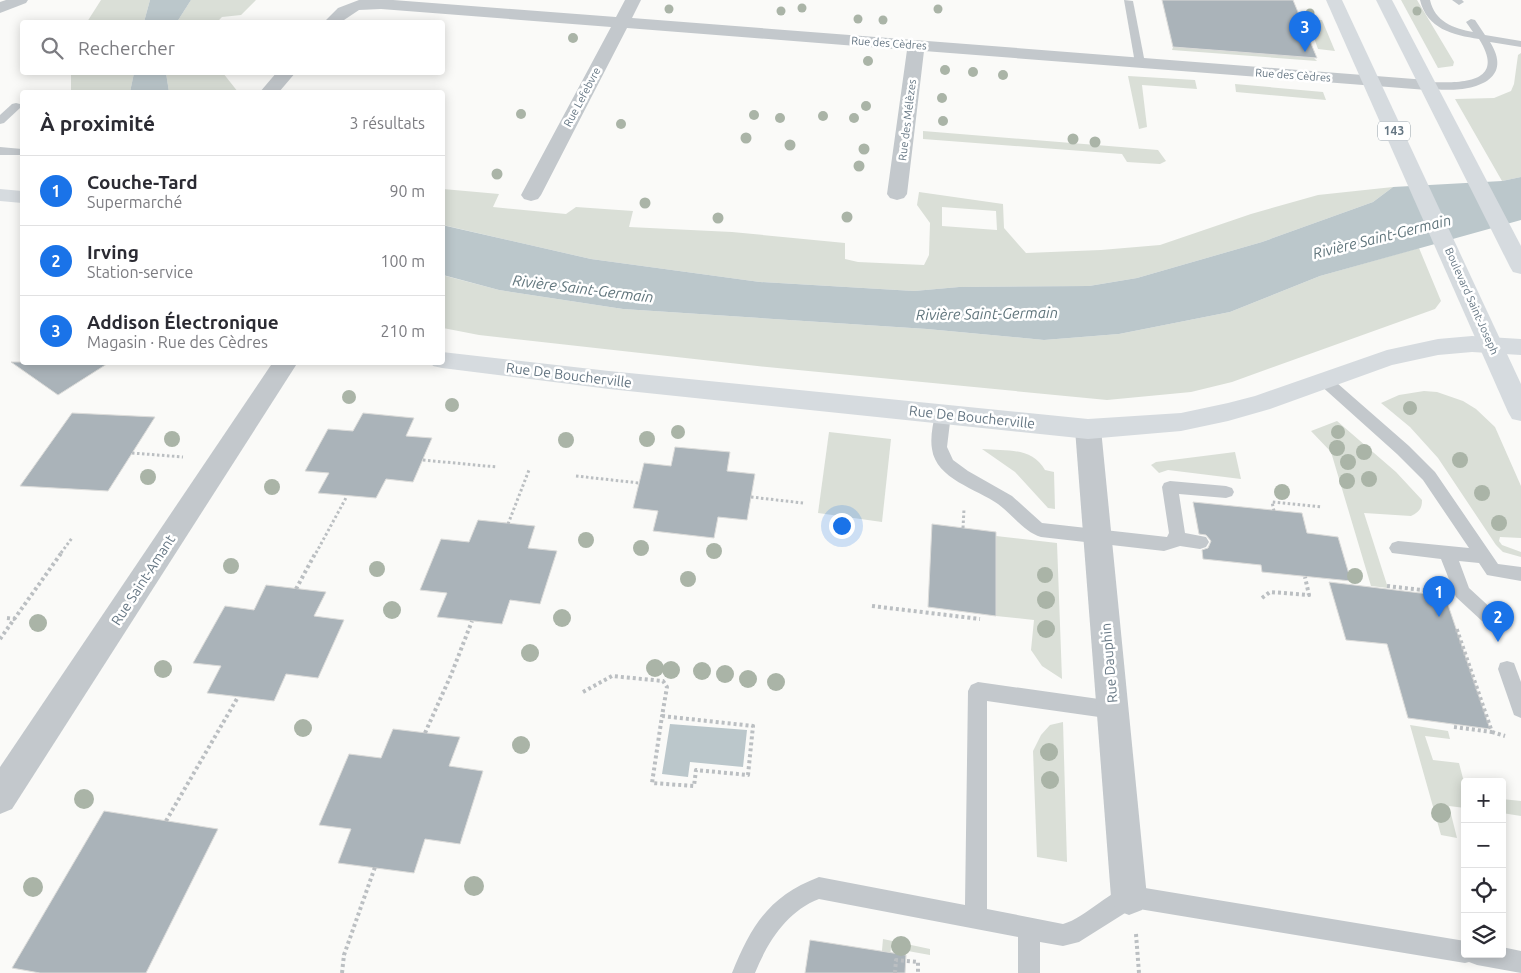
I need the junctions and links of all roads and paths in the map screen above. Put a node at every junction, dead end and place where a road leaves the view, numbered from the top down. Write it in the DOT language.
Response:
graph roads {
  1 [pos="20,0"];
  2 [pos="633,0"];
  3 [pos="1334,0"];
  4 [pos="1384,0"];
  5 [pos="1425,0"];
  6 [pos="1128,1"];
  7 [pos="0,8"];
  8 [pos="334,20"];
  9 [pos="1471,22"];
  10 [pos="621,23"];
  11 [pos="1480,37"];
  12 [pos="1520,44"];
  13 [pos="916,45"];
  14 [pos="1140,63"];
  15 [pos="285,75"];
  16 [pos="1371,80"];
  17 [pos="1427,85"];
  18 [pos="272,90"];
  19 [pos="16,106"];
  20 [pos="0,121"];
  21 [pos="0,151"];
  22 [pos="20,152"];
  23 [pos="897,194"];
  24 [pos="531,195"];
  25 [pos="0,196"];
  26 [pos="20,197"];
  27 [pos="1521,267"];
  28 [pos="1492,345"];
  29 [pos="1521,347"];
  30 [pos="445,360"];
  31 [pos="284,365"];
  32 [pos="1324,380"];
  33 [pos="1521,412"];
  34 [pos="943,414"];
  35 [pos="1088,429"];
  36 [pos="132,452"];
  37 [pos="183,457"];
  38 [pos="423,460"];
  39 [pos="497,466"];
  40 [pos="529,470"];
  41 [pos="576,476"];
  42 [pos="639,483"];
  43 [pos="1226,492"];
  44 [pos="347,496"];
  45 [pos="751,497"];
  46 [pos="803,503"];
  47 [pos="1322,507"];
  48 [pos="1274,511"];
  49 [pos="508,524"];
  50 [pos="1098,537"];
  51 [pos="72,538"];
  52 [pos="1176,540"];
  53 [pos="1200,542"];
  54 [pos="1398,548"];
  55 [pos="1448,554"];
  56 [pos="1484,557"];
  57 [pos="1521,575"];
  58 [pos="1305,577"];
  59 [pos="1387,586"];
  60 [pos="296,589"];
  61 [pos="1435,592"];
  62 [pos="1262,598"];
  63 [pos="872,606"];
  64 [pos="1488,616"];
  65 [pos="7,618"];
  66 [pos="15,618"];
  67 [pos="1453,619"];
  68 [pos="980,620"];
  69 [pos="472,621"];
  70 [pos="0,639"];
  71 [pos="1507,669"];
  72 [pos="583,692"];
  73 [pos="238,696"];
  74 [pos="1521,709"];
  75 [pos="1113,710"];
  76 [pos="662,716"];
  77 [pos="1454,727"];
  78 [pos="425,733"];
  79 [pos="0,797"];
  80 [pos="166,821"];
  81 [pos="375,867"];
  82 [pos="1129,897"];
  83 [pos="976,918"];
  84 [pos="1029,929"];
  85 [pos="1461,951"];
  86 [pos="1498,958"];
  87 [pos="1521,962"];
  88 [pos="342,973"];
  89 [pos="743,973"];
  90 [pos="896,973"];
  91 [pos="918,973"];
  92 [pos="1029,973"];
  1 -- 7 [label="street"];
  2 -- 10 [label="street, Rue Lefebvre"];
  3 -- 16 [label="main road, Boulevard Saint-Joseph / 143"];
  4 -- 17 [label="main road"];
  5 -- 11 [label="lane"];
  6 -- 14 [label="lane"];
  8 -- 10 [label="street, Rue des Cèdres"];
  9 -- 11 [label="lane"];
  10 -- 13 [label="street, Rue des Cèdres"];
  10 -- 24 [label="street, Rue Lefebvre"];
  11 -- 12 [label="lane"];
  11 -- 17 [label="lane"];
  13 -- 14 [label="street, Rue des Cèdres"];
  13 -- 23 [label="street, Rue des Mélèzes"];
  14 -- 16 [label="street, Rue des Cèdres"];
  15 -- 18 [label="street"];
  16 -- 17 [label="street, Rue des Cèdres"];
  16 -- 28 [label="main road, Boulevard Saint-Joseph / 143"];
  17 -- 27 [label="main road"];
  19 -- 20 [label="lane"];
  21 -- 22 [label="lane"];
  25 -- 26 [label="main road"];
  28 -- 29 [label="main road, Rue De Boucherville"];
  28 -- 32 [label="main road, Rue De Boucherville"];
  28 -- 33 [label="main road, Boulevard Saint-Joseph / 143"];
  30 -- 34 [label="main road, Rue De Boucherville"];
  31 -- 79 [label="street, Rue Saint-Amant"];
  32 -- 35 [label="main road, Rue De Boucherville"];
  32 -- 56 [label="lane"];
  34 -- 35 [label="main road, Rue De Boucherville"];
  34 -- 50 [label="lane"];
  35 -- 50 [label="street, Rue Dauphin"];
  36 -- 37 [label="path"];
  38 -- 39 [label="path"];
  40 -- 49 [label="path"];
  41 -- 42 [label="path"];
  43 -- 52 [label="lane"];
  44 -- 60 [label="path"];
  45 -- 46 [label="path"];
  47 -- 48 [label="path"];
  50 -- 52 [label="lane"];
  50 -- 75 [label="street, Rue Dauphin"];
  51 -- 66 [label="path"];
  52 -- 53 [label="lane"];
  54 -- 55 [label="lane"];
  55 -- 56 [label="lane"];
  55 -- 64 [label="lane"];
  56 -- 57 [label="lane"];
  58 -- 62 [label="path"];
  59 -- 61 [label="path"];
  63 -- 68 [label="path"];
  65 -- 66 [label="path"];
  66 -- 70 [label="path"];
  67 -- 77 [label="path"];
  69 -- 78 [label="path"];
  71 -- 74 [label="lane"];
  72 -- 76 [label="path"];
  73 -- 80 [label="path"];
  75 -- 82 [label="street, Rue Dauphin"];
  75 -- 83 [label="lane"];
  76 -- 76 [label="path"];
  81 -- 88 [label="path"];
  82 -- 84 [label="lane"];
  82 -- 85 [label="lane"];
  83 -- 84 [label="lane"];
  83 -- 89 [label="lane"];
  84 -- 92 [label="lane"];
  86 -- 87 [label="lane"];
  90 -- 91 [label="path"];
}
